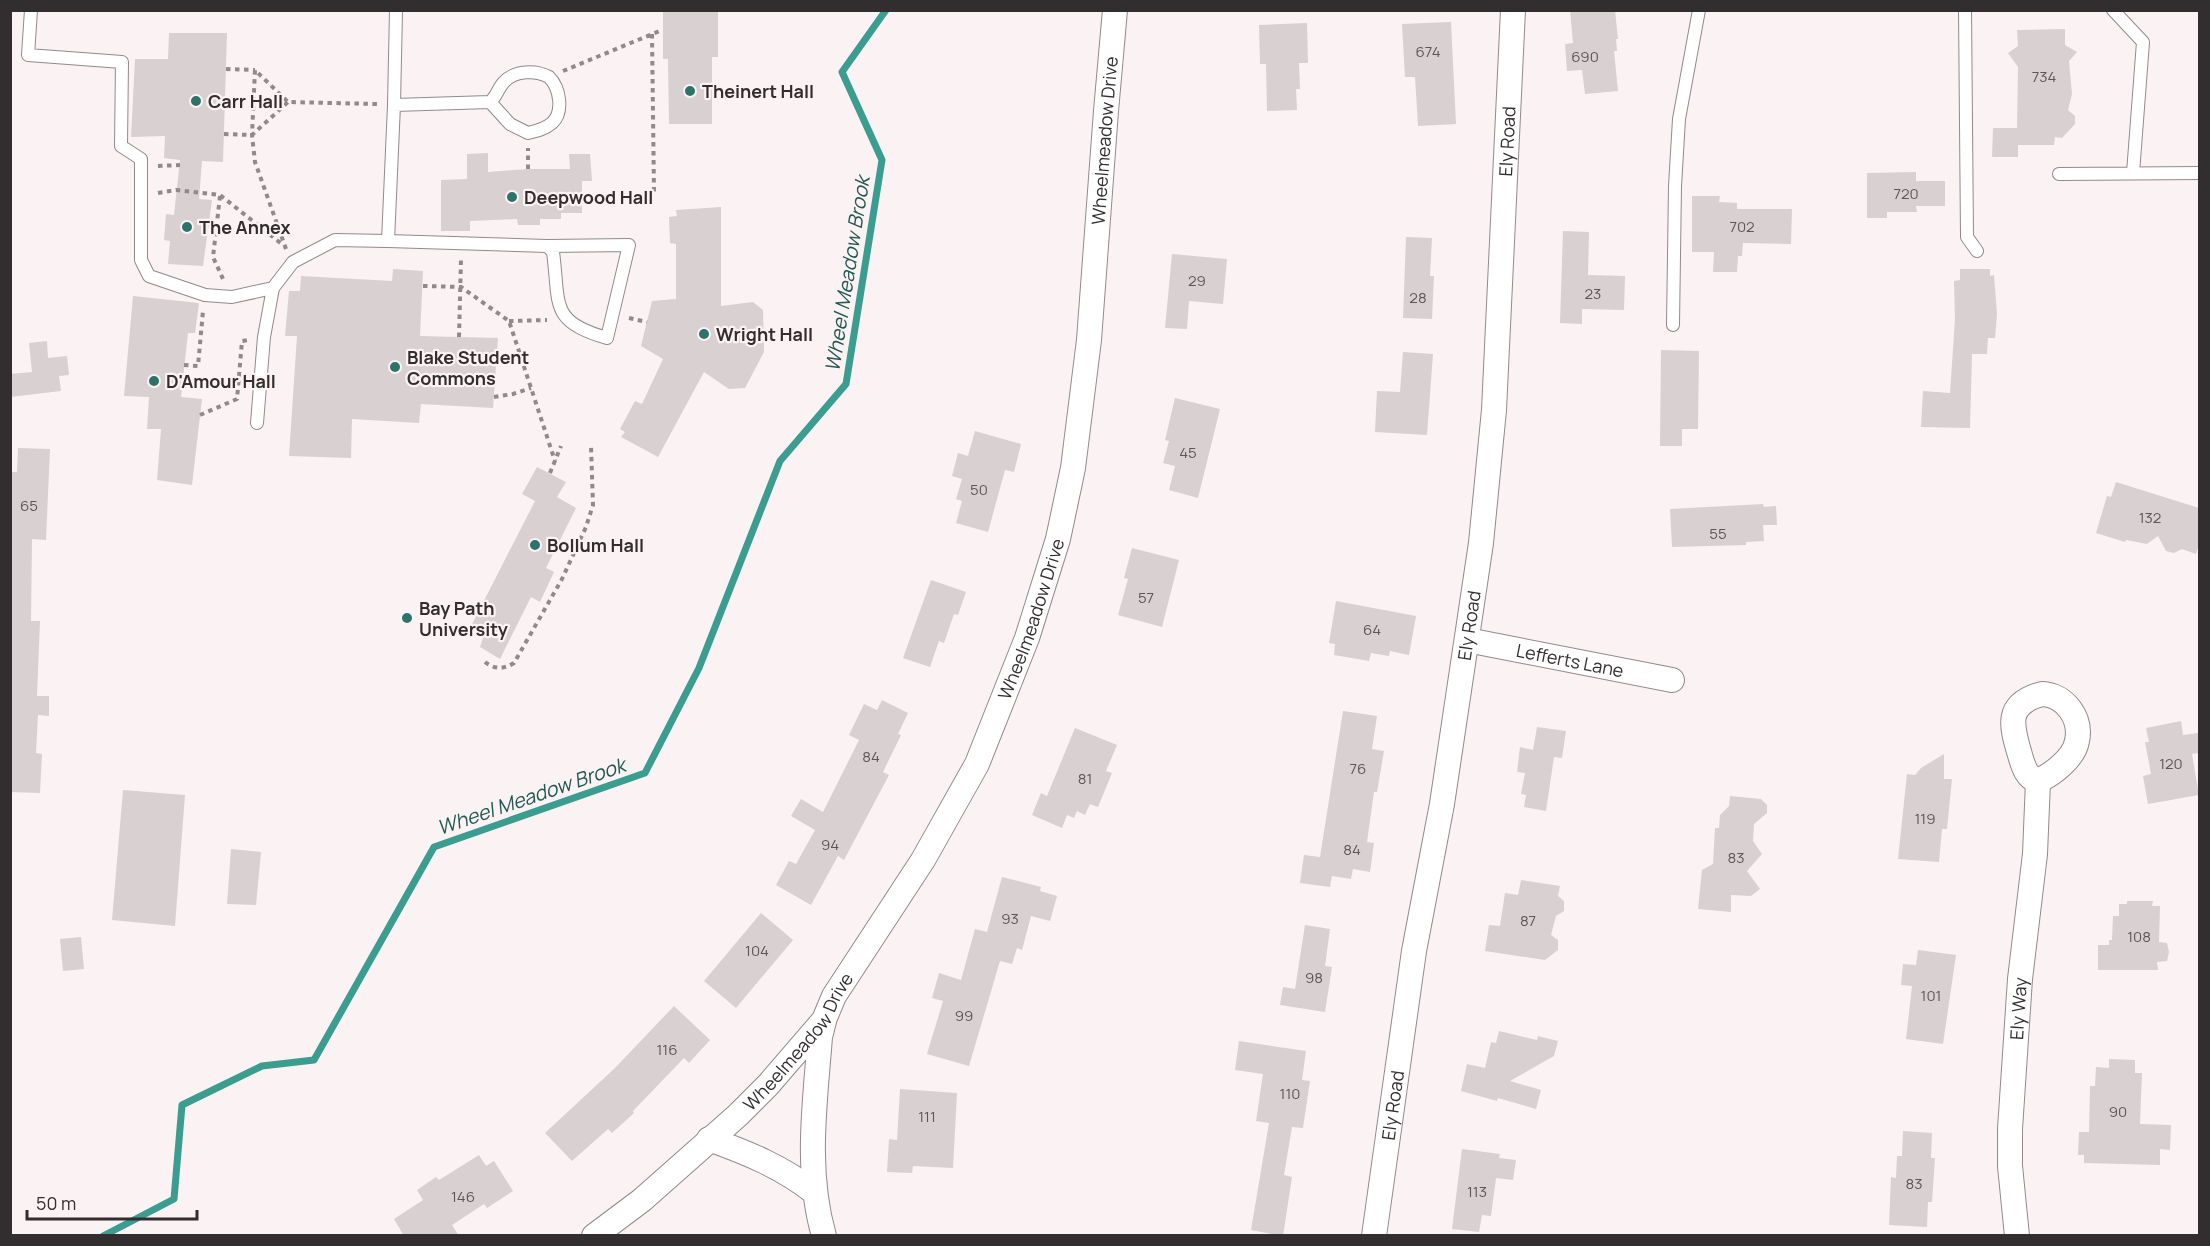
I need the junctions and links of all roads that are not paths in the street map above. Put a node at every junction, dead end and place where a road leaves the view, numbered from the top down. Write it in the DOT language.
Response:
graph roads {
  1 [pos="31,10"];
  2 [pos="396,10"];
  3 [pos="1115,10"];
  4 [pos="1513,10"];
  5 [pos="1699,10"];
  6 [pos="1965,10"];
  7 [pos="2113,10"];
  8 [pos="490,102"];
  9 [pos="394,105"];
  10 [pos="2199,172"];
  11 [pos="2133,173"];
  12 [pos="2059,174"];
  13 [pos="388,241"];
  14 [pos="547,246"];
  15 [pos="1977,251"];
  16 [pos="273,288"];
  17 [pos="1672,325"];
  18 [pos="257,423"];
  19 [pos="1467,640"];
  20 [pos="1672,680"];
  21 [pos="2038,781"];
  22 [pos="824,1020"];
  23 [pos="709,1139"];
  24 [pos="814,1192"];
  25 [pos="594,1236"];
  26 [pos="824,1236"];
  27 [pos="1374,1236"];
  28 [pos="2017,1236"];
  1 -- 16 [label="lane"];
  2 -- 9 [label="lane"];
  3 -- 22 [label="street, Wheelmeadow Drive"];
  4 -- 19 [label="street, Ely Road"];
  5 -- 17 [label="lane"];
  6 -- 15 [label="lane"];
  7 -- 11 [label="lane"];
  8 -- 8 [label="lane"];
  8 -- 9 [label="lane"];
  9 -- 13 [label="lane"];
  10 -- 11 [label="lane"];
  11 -- 12 [label="lane"];
  13 -- 14 [label="lane"];
  13 -- 16 [label="lane"];
  14 -- 14 [label="lane"];
  16 -- 18 [label="lane"];
  19 -- 20 [label="street, Lefferts Lane"];
  19 -- 27 [label="street, Ely Road"];
  21 -- 28 [label="street, Ely Way"];
  22 -- 23 [label="street, Wheelmeadow Drive"];
  22 -- 24 [label="street"];
  23 -- 24 [label="street"];
  23 -- 25 [label="street, Wheelmeadow Drive"];
  24 -- 26 [label="street"];
}
